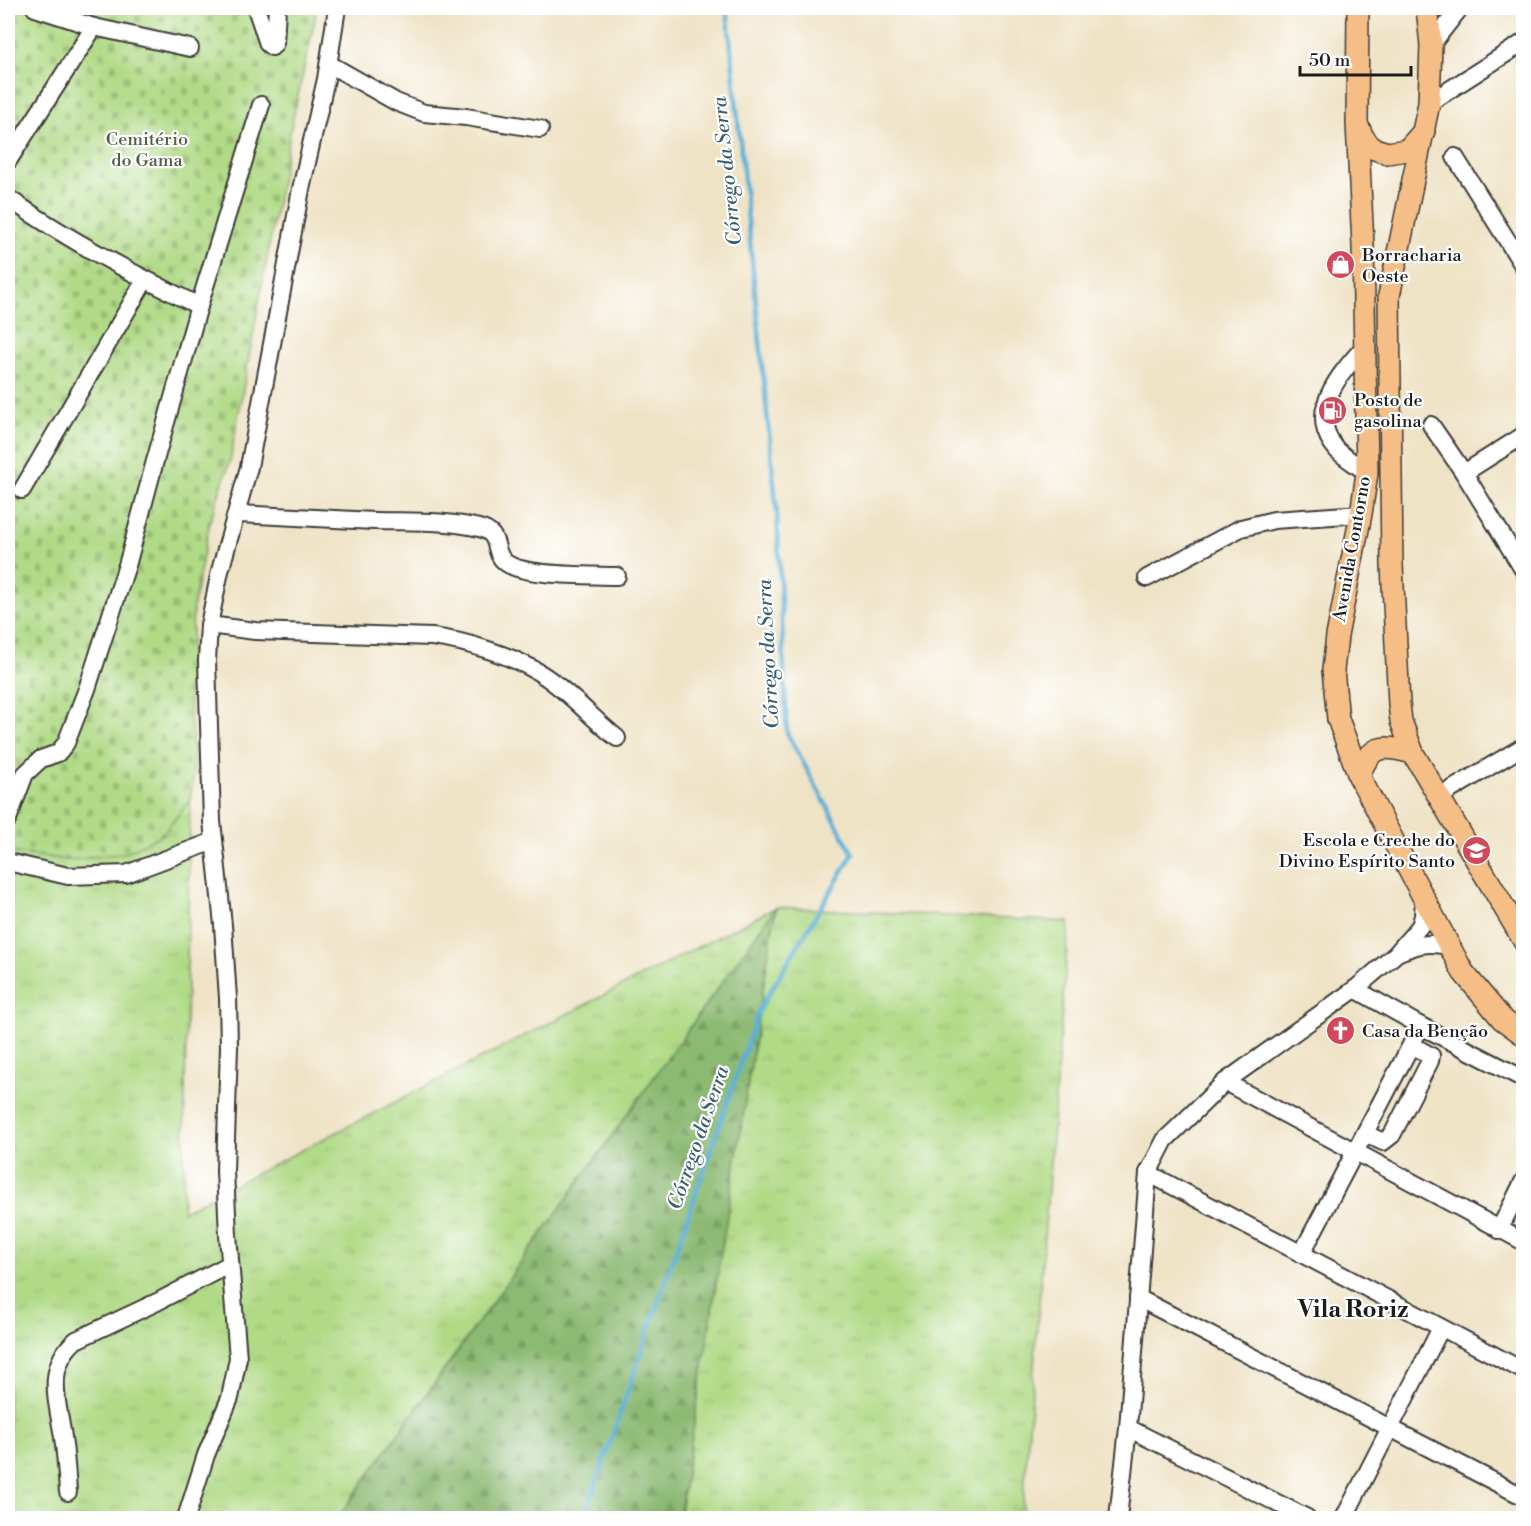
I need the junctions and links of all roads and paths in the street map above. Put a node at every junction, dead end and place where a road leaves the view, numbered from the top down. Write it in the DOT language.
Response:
graph roads {
  1 [pos="35,8"];
  2 [pos="256,8"];
  3 [pos="277,8"];
  4 [pos="337,8"];
  5 [pos="1358,8"];
  6 [pos="1427,8"];
  7 [pos="1460,8"];
  8 [pos="94,27"];
  9 [pos="1524,42"];
  10 [pos="1431,45"];
  11 [pos="190,48"];
  12 [pos="329,64"];
  13 [pos="1429,103"];
  14 [pos="261,105"];
  15 [pos="1357,123"];
  16 [pos="540,129"];
  17 [pos="1425,131"];
  18 [pos="1455,157"];
  19 [pos="8,161"];
  20 [pos="8,198"];
  21 [pos="1524,267"];
  22 [pos="145,280"];
  23 [pos="199,306"];
  24 [pos="1364,341"];
  25 [pos="1391,364"];
  26 [pos="1431,425"];
  27 [pos="1524,435"];
  28 [pos="1464,473"];
  29 [pos="1367,478"];
  30 [pos="22,490"];
  31 [pos="1392,513"];
  32 [pos="238,514"];
  33 [pos="1361,514"];
  34 [pos="1524,571"];
  35 [pos="617,576"];
  36 [pos="1147,578"];
  37 [pos="209,625"];
  38 [pos="617,738"];
  39 [pos="1524,746"];
  40 [pos="1413,753"];
  41 [pos="1359,776"];
  42 [pos="1439,796"];
  43 [pos="8,815"];
  44 [pos="214,841"];
  45 [pos="8,862"];
  46 [pos="1424,899"];
  47 [pos="1524,941"];
  48 [pos="1448,946"];
  49 [pos="1396,954"];
  50 [pos="1355,989"];
  51 [pos="1421,1026"];
  52 [pos="1524,1035"];
  53 [pos="1412,1044"];
  54 [pos="1524,1079"];
  55 [pos="1225,1082"];
  56 [pos="1366,1134"];
  57 [pos="1356,1153"];
  58 [pos="1148,1173"];
  59 [pos="1524,1180"];
  60 [pos="1499,1230"];
  61 [pos="1524,1242"];
  62 [pos="1302,1253"];
  63 [pos="230,1264"];
  64 [pos="1138,1298"];
  65 [pos="1441,1328"];
  66 [pos="1524,1371"];
  67 [pos="1128,1428"];
  68 [pos="1389,1428"];
  69 [pos="68,1492"];
  70 [pos="1524,1497"];
  71 [pos="186,1518"];
  72 [pos="1118,1518"];
  73 [pos="1307,1518"];
  74 [pos="1344,1518"];
  1 -- 8 [label="street"];
  2 -- 3 [label="street"];
  4 -- 12 [label="street"];
  5 -- 15 [label="main road, Avenida Contorno"];
  6 -- 10 [label="main road, Avenida Contorno"];
  7 -- 10 [label="street"];
  8 -- 11 [label="street"];
  8 -- 19 [label="street"];
  9 -- 13 [label="street"];
  10 -- 13 [label="main road, Avenida Contorno"];
  12 -- 16 [label="street"];
  12 -- 32 [label="street"];
  13 -- 17 [label="main road, Avenida Contorno"];
  14 -- 23 [label="street"];
  15 -- 17 [label="main road"];
  15 -- 24 [label="main road, Avenida Contorno"];
  17 -- 25 [label="main road, Avenida Contorno"];
  18 -- 21 [label="street"];
  20 -- 22 [label="street"];
  22 -- 23 [label="street"];
  22 -- 30 [label="street"];
  23 -- 43 [label="street"];
  24 -- 25 [label="main road"];
  24 -- 29 [label="main road, Avenida Contorno"];
  24 -- 29 [label="street"];
  25 -- 31 [label="main road, Avenida Contorno"];
  26 -- 28 [label="street"];
  27 -- 28 [label="street"];
  28 -- 34 [label="street"];
  29 -- 31 [label="main road"];
  29 -- 33 [label="main road, Avenida Contorno"];
  31 -- 40 [label="main road, Avenida Contorno"];
  32 -- 35 [label="street"];
  32 -- 37 [label="street"];
  33 -- 36 [label="street"];
  33 -- 41 [label="main road, Avenida Contorno"];
  37 -- 38 [label="street"];
  37 -- 44 [label="street"];
  39 -- 42 [label="street"];
  40 -- 41 [label="main road"];
  40 -- 42 [label="main road, Avenida Contorno"];
  41 -- 46 [label="main road, Avenida Contorno"];
  42 -- 47 [label="main road, Avenida Contorno"];
  44 -- 45 [label="street"];
  44 -- 63 [label="street"];
  46 -- 48 [label="main road, Avenida Contorno"];
  46 -- 49 [label="street"];
  48 -- 49 [label="street"];
  48 -- 52 [label="main road, Avenida Contorno"];
  49 -- 50 [label="street"];
  50 -- 51 [label="street"];
  50 -- 55 [label="street"];
  51 -- 53 [label="street"];
  51 -- 54 [label="street"];
  53 -- 56 [label="street"];
  53 -- 56 [label="street"];
  55 -- 57 [label="street"];
  55 -- 58 [label="street"];
  56 -- 57 [label="street"];
  57 -- 60 [label="street"];
  57 -- 62 [label="street"];
  58 -- 62 [label="street"];
  58 -- 64 [label="street"];
  59 -- 60 [label="street"];
  60 -- 61 [label="street"];
  62 -- 65 [label="street"];
  63 -- 69 [label="street"];
  63 -- 71 [label="street"];
  64 -- 67 [label="street"];
  64 -- 68 [label="street"];
  65 -- 66 [label="street"];
  65 -- 68 [label="street"];
  67 -- 72 [label="street"];
  67 -- 73 [label="street"];
  68 -- 70 [label="street"];
  68 -- 74 [label="street"];
}
